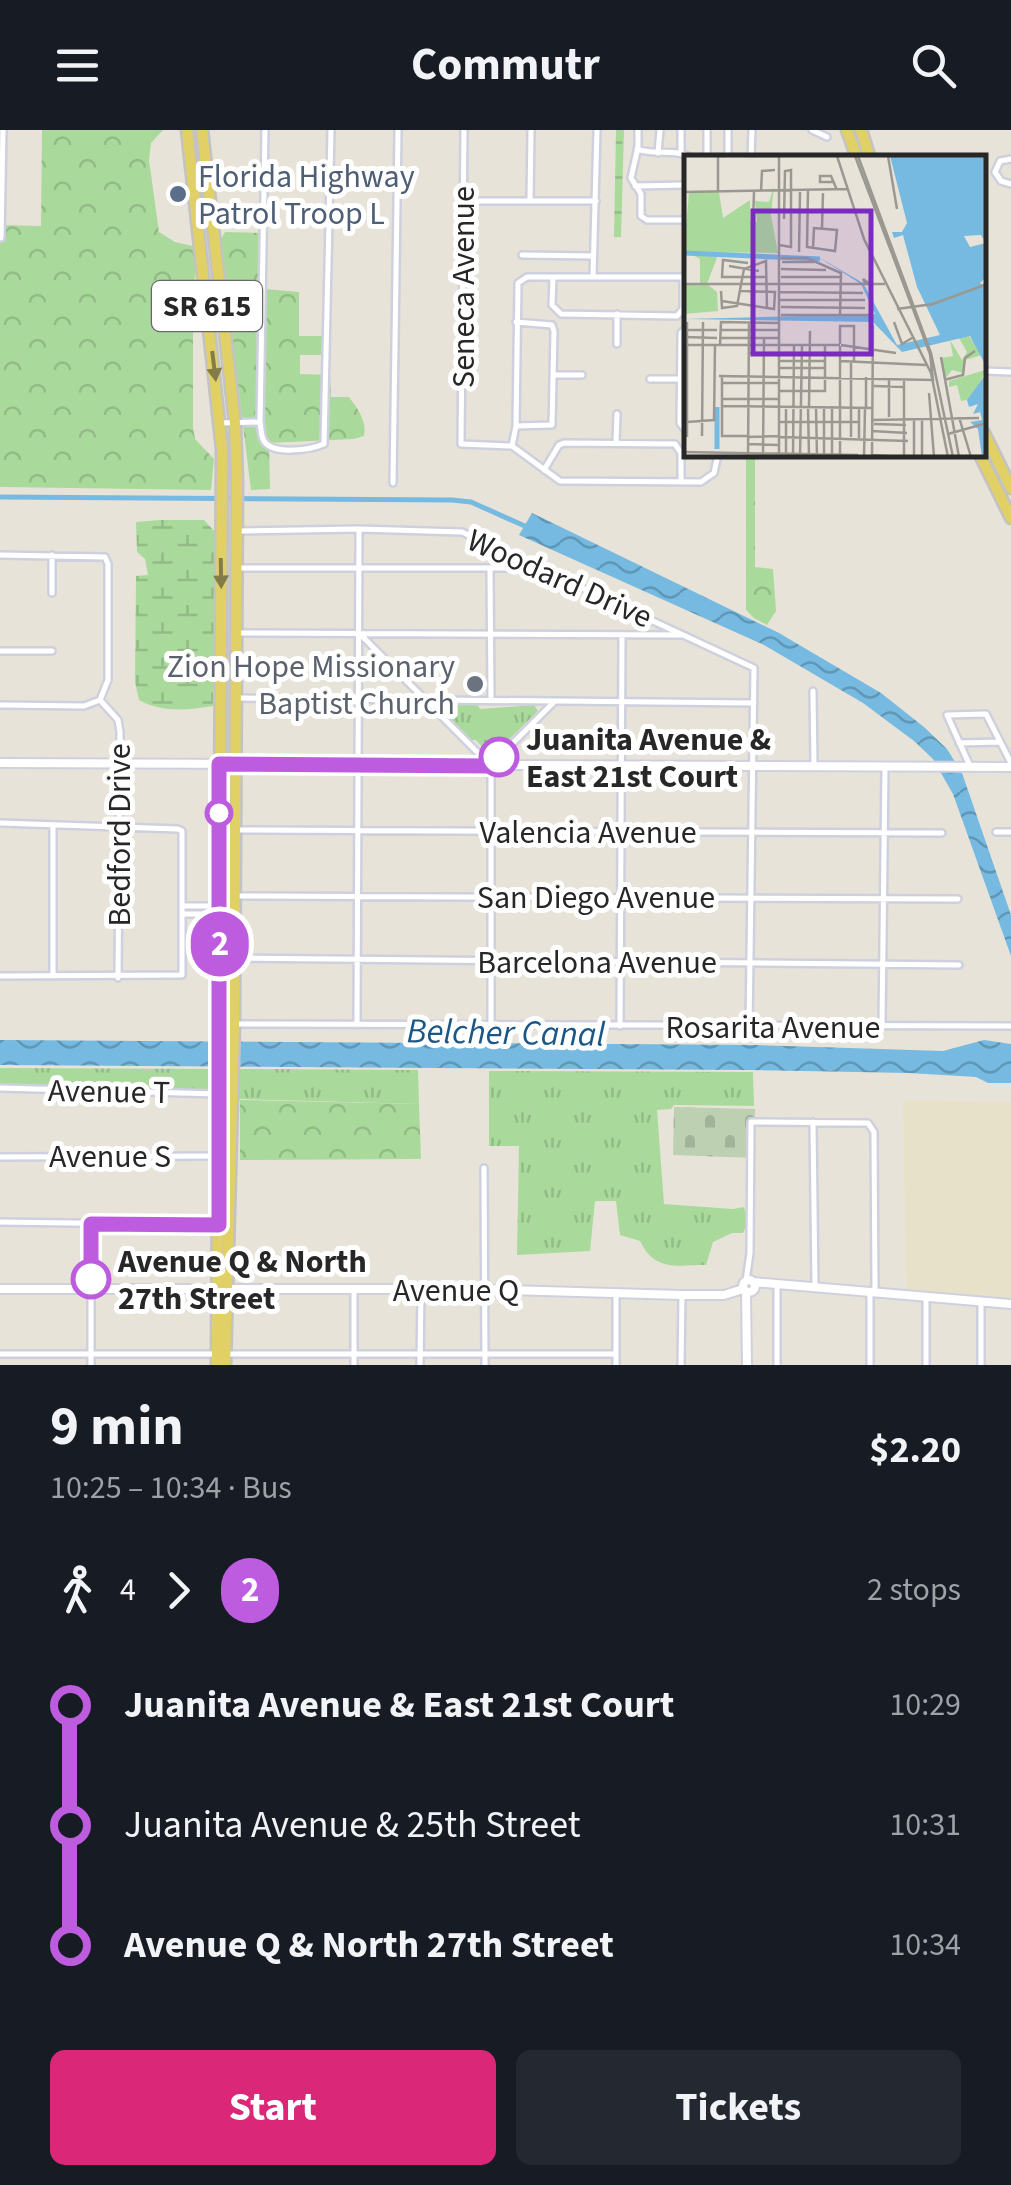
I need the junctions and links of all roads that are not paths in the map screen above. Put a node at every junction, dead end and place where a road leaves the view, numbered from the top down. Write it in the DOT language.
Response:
graph roads {
  1 [pos="3,130"];
  2 [pos="187,130"];
  3 [pos="202,130"];
  4 [pos="265,130"];
  5 [pos="331,130"];
  6 [pos="398,130"];
  7 [pos="464,130"];
  8 [pos="531,130"];
  9 [pos="597,130"];
  10 [pos="638,130"];
  11 [pos="660,130"];
  12 [pos="681,130"];
  13 [pos="707,130"];
  14 [pos="752,130"];
  15 [pos="812,130"];
  16 [pos="848,130"];
  17 [pos="858,130"];
  18 [pos="827,137"];
  19 [pos="638,150"];
  20 [pos="658,153"];
  21 [pos="681,154"];
  22 [pos="684,155"];
  23 [pos="706,155"];
  24 [pos="751,155"];
  25 [pos="856,155"];
  26 [pos="869,155"];
  27 [pos="1011,159"];
  28 [pos="1011,184"];
  29 [pos="684,185"];
  30 [pos="635,186"];
  31 [pos="463,200"];
  32 [pos="530,201"];
  33 [pos="596,201"];
  34 [pos="684,220"];
  35 [pos="1,238"];
  36 [pos="522,255"];
  37 [pos="593,256"];
  38 [pos="593,276"];
  39 [pos="552,277"];
  40 [pos="684,277"];
  41 [pos="617,314"];
  42 [pos="516,322"];
  43 [pos="684,330"];
  44 [pos="617,344"];
  45 [pos="986,371"];
  46 [pos="1011,372"];
  47 [pos="553,375"];
  48 [pos="582,376"];
  49 [pos="650,378"];
  50 [pos="680,379"];
  51 [pos="616,414"];
  52 [pos="236,422"];
  53 [pos="260,422"];
  54 [pos="220,423"];
  55 [pos="516,426"];
  56 [pos="684,428"];
  57 [pos="986,437"];
  58 [pos="616,443"];
  59 [pos="512,446"];
  60 [pos="717,458"];
  61 [pos="981,458"];
  62 [pos="544,470"];
  63 [pos="681,482"];
  64 [pos="393,483"];
  65 [pos="1011,488"];
  66 [pos="1011,518"];
  67 [pos="360,529"];
  68 [pos="236,531"];
  69 [pos="52,554"];
  70 [pos="0,555"];
  71 [pos="537,567"];
  72 [pos="235,568"];
  73 [pos="360,568"];
  74 [pos="490,569"];
  75 [pos="52,593"];
  76 [pos="222,614"];
  77 [pos="235,633"];
  78 [pos="360,634"];
  79 [pos="222,635"];
  80 [pos="492,635"];
  81 [pos="622,635"];
  82 [pos="684,635"];
  83 [pos="0,650"];
  84 [pos="52,651"];
  85 [pos="235,653"];
  86 [pos="813,691"];
  87 [pos="235,698"];
  88 [pos="100,700"];
  89 [pos="358,700"];
  90 [pos="425,700"];
  91 [pos="491,700"];
  92 [pos="555,700"];
  93 [pos="622,701"];
  94 [pos="754,703"];
  95 [pos="0,706"];
  96 [pos="1000,742"];
  97 [pos="958,743"];
  98 [pos="0,763"];
  99 [pos="119,764"];
  100 [pos="219,764"];
  101 [pos="234,764"];
  102 [pos="358,765"];
  103 [pos="1011,765"];
  104 [pos="490,766"];
  105 [pos="621,766"];
  106 [pos="754,766"];
  107 [pos="814,766"];
  108 [pos="884,766"];
  109 [pos="970,766"];
  110 [pos="0,823"];
  111 [pos="53,826"];
  112 [pos="118,827"];
  113 [pos="234,830"];
  114 [pos="357,830"];
  115 [pos="490,831"];
  116 [pos="622,832"];
  117 [pos="996,832"];
  118 [pos="1011,832"];
  119 [pos="752,833"];
  120 [pos="942,833"];
  121 [pos="883,834"];
  122 [pos="234,896"];
  123 [pos="750,896"];
  124 [pos="358,898"];
  125 [pos="489,898"];
  126 [pos="620,898"];
  127 [pos="883,899"];
  128 [pos="958,900"];
  129 [pos="184,910"];
  130 [pos="220,910"];
  131 [pos="220,943"];
  132 [pos="235,958"];
  133 [pos="358,961"];
  134 [pos="491,962"];
  135 [pos="620,963"];
  136 [pos="751,963"];
  137 [pos="883,965"];
  138 [pos="959,965"];
  139 [pos="0,976"];
  140 [pos="53,976"];
  141 [pos="118,978"];
  142 [pos="492,1024"];
  143 [pos="357,1025"];
  144 [pos="620,1026"];
  145 [pos="1011,1026"];
  146 [pos="749,1027"];
  147 [pos="882,1027"];
  148 [pos="234,1030"];
  149 [pos="0,1088"];
  150 [pos="218,1094"];
  151 [pos="232,1110"];
  152 [pos="813,1122"];
  153 [pos="220,1156"];
  154 [pos="0,1157"];
  155 [pos="484,1168"];
  156 [pos="0,1222"];
  157 [pos="91,1224"];
  158 [pos="219,1225"];
  159 [pos="777,1285"];
  160 [pos="749,1286"];
  161 [pos="0,1288"];
  162 [pos="814,1288"];
  163 [pos="91,1289"];
  164 [pos="222,1289"];
  165 [pos="354,1289"];
  166 [pos="422,1289"];
  167 [pos="486,1290"];
  168 [pos="616,1292"];
  169 [pos="732,1292"];
  170 [pos="870,1293"];
  171 [pos="682,1295"];
  172 [pos="926,1298"];
  173 [pos="981,1303"];
  174 [pos="747,1304"];
  175 [pos="1011,1304"];
  176 [pos="354,1353"];
  177 [pos="420,1353"];
  178 [pos="0,1354"];
  179 [pos="288,1354"];
  180 [pos="485,1354"];
  181 [pos="616,1354"];
  182 [pos="92,1355"];
  183 [pos="221,1359"];
  184 [pos="91,1365"];
  185 [pos="288,1365"];
  186 [pos="354,1365"];
  187 [pos="420,1365"];
  188 [pos="485,1365"];
  189 [pos="616,1365"];
  190 [pos="682,1365"];
  191 [pos="747,1365"];
  192 [pos="777,1365"];
  193 [pos="870,1365"];
  194 [pos="926,1365"];
  195 [pos="981,1365"];
  1 -- 35 [label="street"];
  2 -- 54 [label="main road, SR 615, one-way"];
  3 -- 52 [label="main road, SR 615"];
  4 -- 53 [label="street"];
  5 -- 53 [label="street"];
  6 -- 64 [label="street"];
  7 -- 31 [label="street, Seneca Avenue"];
  8 -- 32 [label="street"];
  9 -- 33 [label="street"];
  10 -- 19 [label="street"];
  11 -- 20 [label="street"];
  12 -- 21 [label="street"];
  13 -- 23 [label="street"];
  14 -- 24 [label="street"];
  15 -- 18 [label="street"];
  16 -- 25 [label="main road"];
  17 -- 26 [label="main road"];
  19 -- 20 [label="street"];
  19 -- 30 [label="street"];
  20 -- 21 [label="street"];
  21 -- 22 [label="street"];
  27 -- 28 [label="street"];
  29 -- 30 [label="street"];
  30 -- 34 [label="street"];
  31 -- 32 [label="street"];
  31 -- 59 [label="street, Seneca Avenue"];
  32 -- 33 [label="street"];
  33 -- 37 [label="street"];
  36 -- 37 [label="street"];
  37 -- 38 [label="street"];
  38 -- 39 [label="street"];
  38 -- 40 [label="street"];
  39 -- 41 [label="street"];
  39 -- 42 [label="street"];
  40 -- 41 [label="street"];
  41 -- 44 [label="street"];
  42 -- 47 [label="street"];
  42 -- 55 [label="street"];
  43 -- 50 [label="street"];
  45 -- 46 [label="street"];
  47 -- 48 [label="street"];
  47 -- 55 [label="street"];
  49 -- 50 [label="street"];
  50 -- 56 [label="street"];
  51 -- 58 [label="street"];
  52 -- 53 [label="street"];
  52 -- 54 [label="street"];
  52 -- 68 [label="main road, SR 615"];
  54 -- 76 [label="main road, SR 615, one-way"];
  55 -- 59 [label="street"];
  57 -- 65 [label="main road"];
  58 -- 62 [label="street"];
  58 -- 63 [label="street"];
  59 -- 62 [label="street"];
  60 -- 63 [label="street"];
  61 -- 66 [label="main road"];
  62 -- 63 [label="street"];
  67 -- 68 [label="street, Woodard Drive"];
  67 -- 71 [label="street, Woodard Drive"];
  67 -- 73 [label="street"];
  68 -- 72 [label="main road, SR 615"];
  69 -- 70 [label="street"];
  69 -- 75 [label="street"];
  69 -- 88 [label="street"];
  71 -- 74 [label="street"];
  71 -- 82 [label="street, Woodard Drive"];
  72 -- 73 [label="street"];
  72 -- 77 [label="main road, SR 615"];
  73 -- 74 [label="street"];
  73 -- 78 [label="street"];
  74 -- 80 [label="street"];
  76 -- 77 [label="main road"];
  76 -- 79 [label="main road, SR 615"];
  77 -- 78 [label="street"];
  77 -- 85 [label="main road, SR 615"];
  78 -- 80 [label="street"];
  78 -- 89 [label="street"];
  78 -- 90 [label="street"];
  79 -- 85 [label="main road"];
  79 -- 100 [label="main road, SR 615"];
  80 -- 81 [label="street"];
  80 -- 91 [label="street"];
  81 -- 82 [label="street"];
  81 -- 93 [label="street"];
  82 -- 94 [label="street, Woodard Drive"];
  83 -- 84 [label="street"];
  85 -- 87 [label="main road, SR 615"];
  86 -- 107 [label="street"];
  87 -- 89 [label="street"];
  87 -- 101 [label="main road, SR 615"];
  88 -- 95 [label="street"];
  88 -- 99 [label="street, Bedford Drive"];
  89 -- 90 [label="street"];
  89 -- 102 [label="street"];
  90 -- 91 [label="street"];
  90 -- 104 [label="street"];
  91 -- 92 [label="street"];
  92 -- 93 [label="street"];
  92 -- 104 [label="street"];
  93 -- 94 [label="street"];
  93 -- 105 [label="street"];
  94 -- 106 [label="street"];
  96 -- 97 [label="street"];
  96 -- 97 [label="street"];
  96 -- 103 [label="street"];
  97 -- 109 [label="street"];
  98 -- 99 [label="street"];
  99 -- 100 [label="street"];
  99 -- 112 [label="street, Bedford Drive"];
  100 -- 101 [label="street"];
  100 -- 130 [label="main road, SR 615"];
  101 -- 102 [label="street"];
  101 -- 113 [label="main road, SR 615"];
  102 -- 104 [label="street"];
  102 -- 114 [label="street"];
  103 -- 109 [label="street"];
  104 -- 105 [label="street"];
  104 -- 115 [label="street"];
  105 -- 106 [label="street"];
  105 -- 116 [label="street"];
  106 -- 107 [label="street"];
  106 -- 119 [label="street"];
  107 -- 108 [label="street"];
  108 -- 109 [label="street"];
  108 -- 121 [label="street"];
  110 -- 111 [label="street"];
  111 -- 112 [label="street"];
  111 -- 140 [label="street"];
  112 -- 129 [label="street"];
  112 -- 141 [label="street, Bedford Drive"];
  113 -- 114 [label="street, Valencia Avenue"];
  113 -- 122 [label="main road, SR 615"];
  114 -- 115 [label="street, Valencia Avenue"];
  114 -- 124 [label="street"];
  115 -- 116 [label="street, Valencia Avenue"];
  115 -- 125 [label="street"];
  116 -- 119 [label="street, Valencia Avenue"];
  116 -- 126 [label="street"];
  117 -- 118 [label="street"];
  119 -- 121 [label="street, Valencia Avenue"];
  119 -- 123 [label="street"];
  120 -- 121 [label="street, Valencia Avenue"];
  121 -- 127 [label="street"];
  122 -- 124 [label="street, San Diego Avenue"];
  122 -- 132 [label="main road, SR 615"];
  123 -- 126 [label="street, San Diego Avenue"];
  123 -- 127 [label="street, San Diego Avenue"];
  123 -- 136 [label="street"];
  124 -- 125 [label="street, San Diego Avenue"];
  124 -- 133 [label="street"];
  125 -- 126 [label="street, San Diego Avenue"];
  125 -- 134 [label="street"];
  126 -- 135 [label="street"];
  127 -- 128 [label="street, San Diego Avenue"];
  127 -- 137 [label="street"];
  129 -- 130 [label="street"];
  129 -- 141 [label="street"];
  130 -- 131 [label="main road, SR 615"];
  131 -- 132 [label="main road"];
  131 -- 150 [label="main road, SR 615"];
  132 -- 133 [label="street, Barcelona Avenue"];
  132 -- 148 [label="main road, SR 615"];
  133 -- 134 [label="street, Barcelona Avenue"];
  133 -- 143 [label="street"];
  134 -- 135 [label="street, Barcelona Avenue"];
  134 -- 142 [label="street"];
  135 -- 136 [label="street, Barcelona Avenue"];
  135 -- 144 [label="street"];
  136 -- 137 [label="street, Barcelona Avenue"];
  136 -- 146 [label="street"];
  137 -- 138 [label="street, Barcelona Avenue"];
  137 -- 147 [label="street"];
  139 -- 140 [label="street"];
  140 -- 141 [label="street"];
  142 -- 143 [label="street, Rosarita Avenue"];
  142 -- 144 [label="street, Rosarita Avenue"];
  143 -- 148 [label="street, Rosarita Avenue"];
  144 -- 146 [label="street, Rosarita Avenue"];
  145 -- 147 [label="street, Rosarita Avenue"];
  146 -- 147 [label="street, Rosarita Avenue"];
  148 -- 151 [label="main road, SR 615"];
  149 -- 150 [label="street, Avenue T"];
  150 -- 151 [label="main road"];
  150 -- 153 [label="main road, SR 615"];
  151 -- 164 [label="main road, SR 615"];
  152 -- 160 [label="street"];
  152 -- 162 [label="street"];
  152 -- 170 [label="street"];
  153 -- 154 [label="street, Avenue S"];
  153 -- 158 [label="main road, SR 615"];
  155 -- 167 [label="street"];
  156 -- 157 [label="street"];
  157 -- 158 [label="street"];
  157 -- 163 [label="street"];
  158 -- 164 [label="main road, SR 615"];
  159 -- 160 [label="street, Avenue Q"];
  159 -- 162 [label="street, Avenue Q"];
  159 -- 192 [label="street"];
  160 -- 169 [label="street, Avenue Q"];
  160 -- 174 [label="street"];
  161 -- 163 [label="street, Avenue Q"];
  162 -- 170 [label="street, Avenue Q"];
  163 -- 164 [label="street, Avenue Q"];
  163 -- 182 [label="street"];
  164 -- 165 [label="street, Avenue Q"];
  164 -- 183 [label="main road, SR 615"];
  165 -- 166 [label="street, Avenue Q"];
  165 -- 176 [label="street"];
  166 -- 167 [label="street, Avenue Q"];
  166 -- 177 [label="street"];
  167 -- 168 [label="street, Avenue Q"];
  167 -- 180 [label="street"];
  168 -- 171 [label="street, Avenue Q"];
  168 -- 181 [label="street"];
  169 -- 171 [label="street, Avenue Q"];
  169 -- 174 [label="street"];
  170 -- 172 [label="street, Avenue Q"];
  170 -- 193 [label="street"];
  171 -- 190 [label="street"];
  172 -- 173 [label="street, Avenue Q"];
  172 -- 194 [label="street"];
  173 -- 175 [label="street, Avenue Q"];
  173 -- 195 [label="street"];
  174 -- 191 [label="street"];
  176 -- 177 [label="street"];
  176 -- 179 [label="street"];
  176 -- 186 [label="street"];
  177 -- 180 [label="street"];
  177 -- 187 [label="street"];
  178 -- 182 [label="street"];
  179 -- 183 [label="street"];
  179 -- 185 [label="street"];
  180 -- 181 [label="street"];
  180 -- 188 [label="street"];
  181 -- 189 [label="street"];
  182 -- 183 [label="street"];
  182 -- 184 [label="street"];
}
